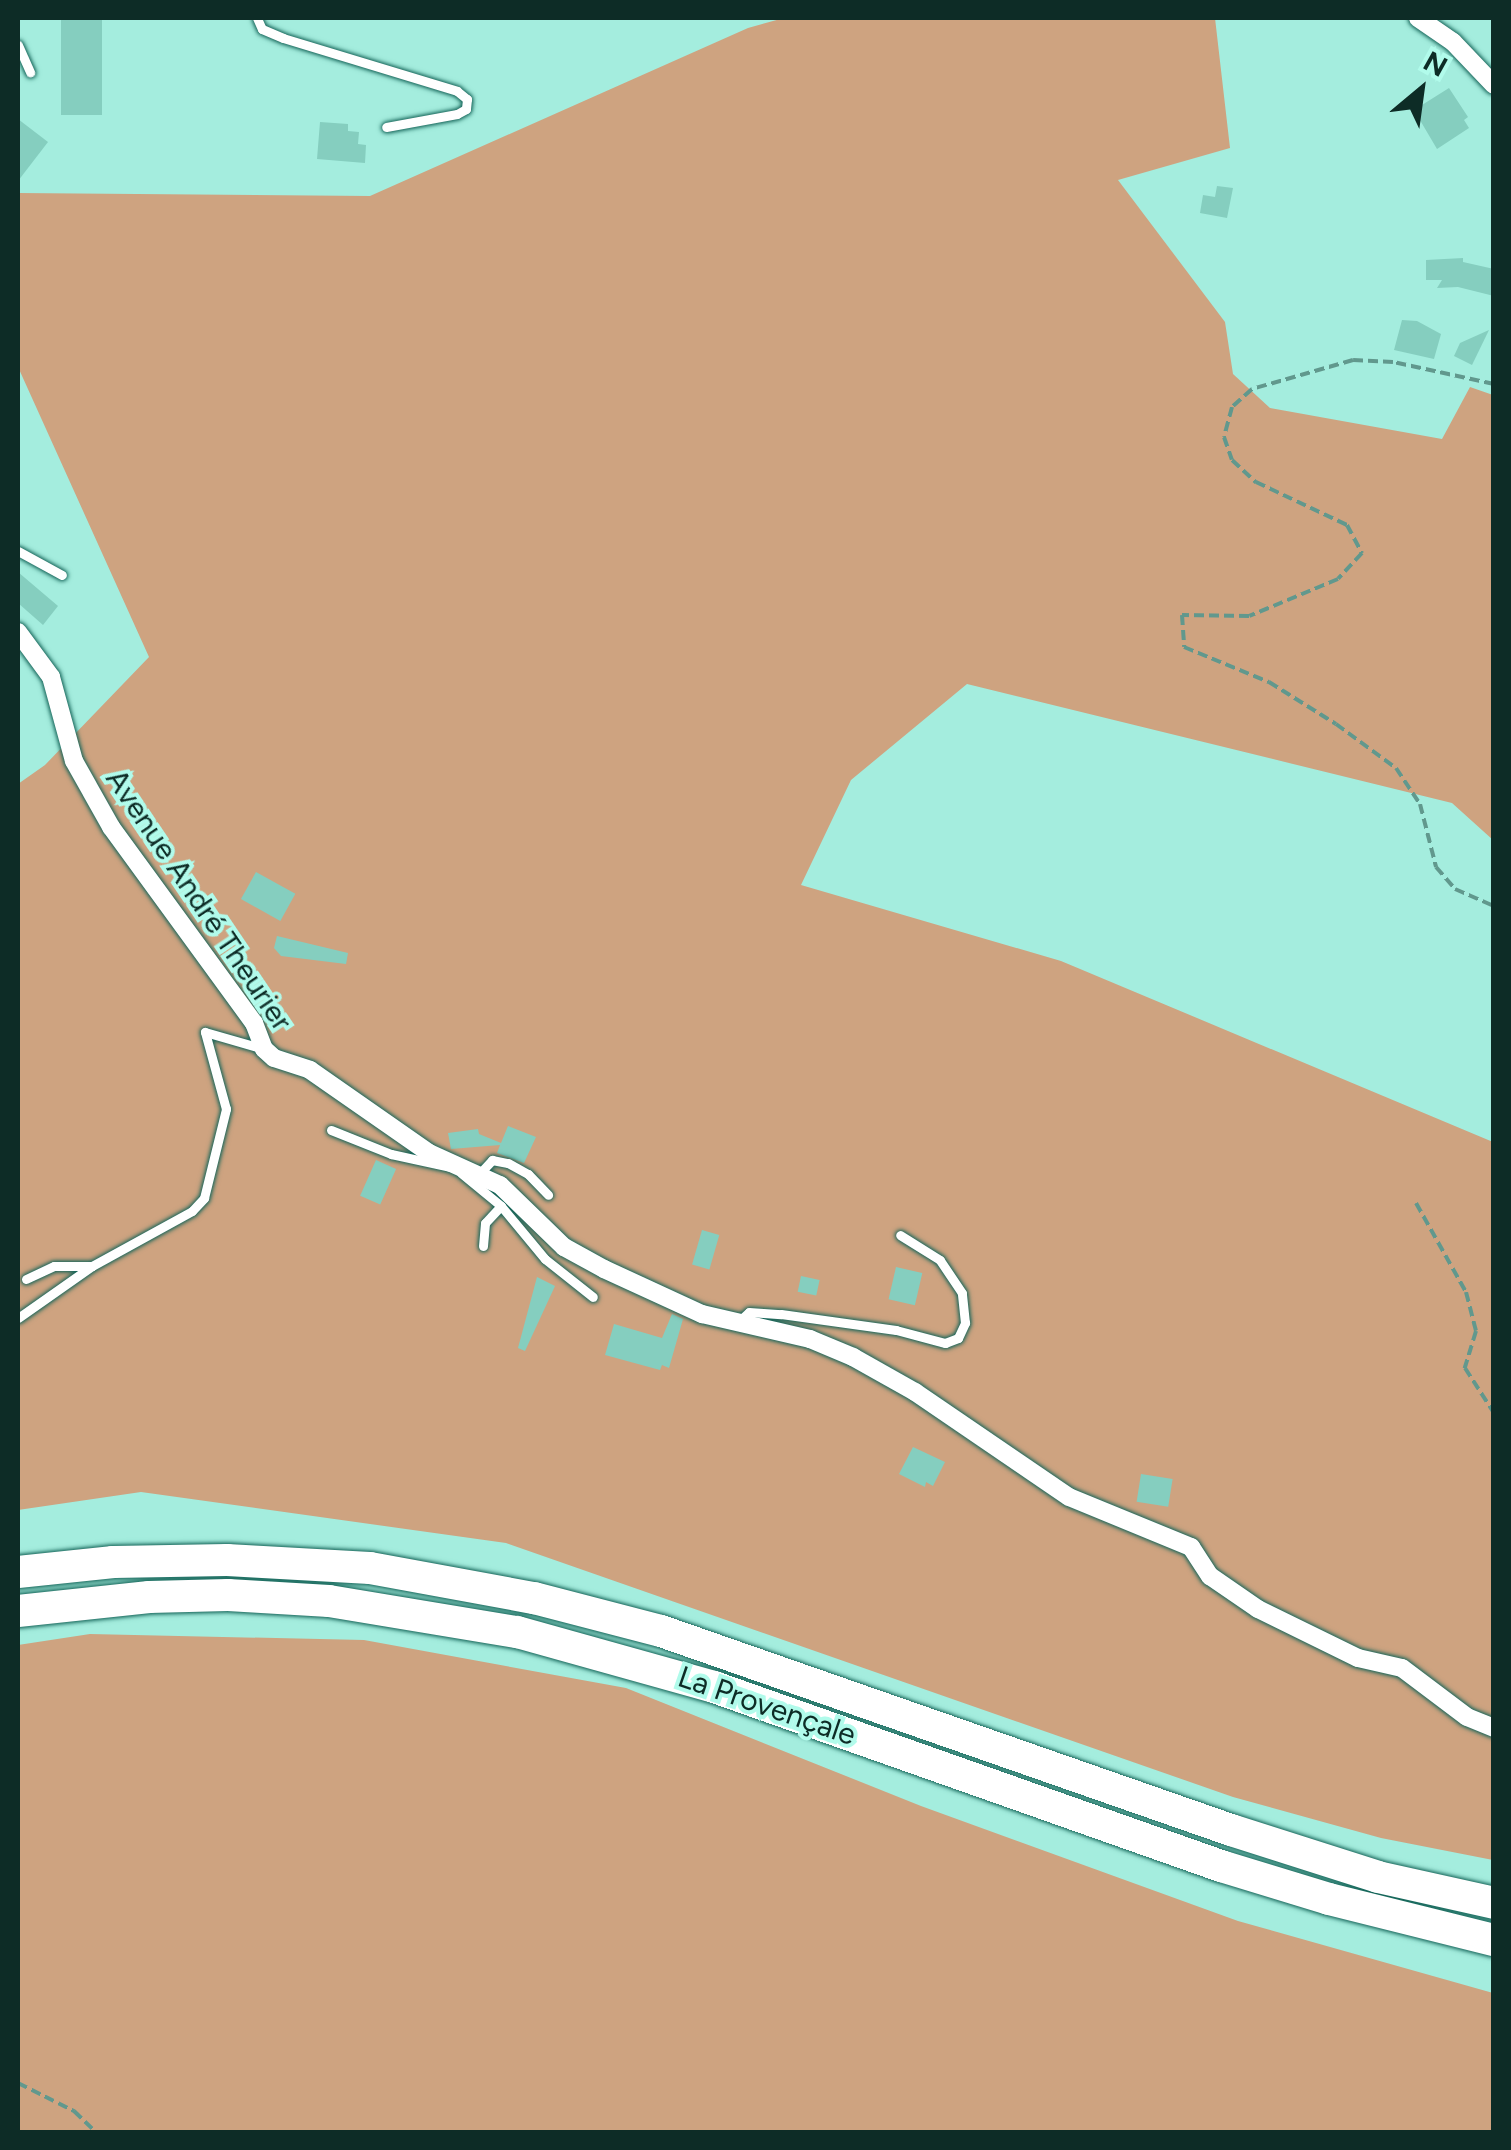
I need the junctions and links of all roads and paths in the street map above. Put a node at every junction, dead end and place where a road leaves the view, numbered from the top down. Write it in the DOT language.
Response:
graph roads {
  1 [pos="257,18"];
  2 [pos="1418,18"];
  3 [pos="18,44"];
  4 [pos="30,72"];
  5 [pos="1494,85"];
  6 [pos="386,128"];
  7 [pos="1494,384"];
  8 [pos="18,551"];
  9 [pos="62,575"];
  10 [pos="18,632"];
  11 [pos="1494,906"];
  12 [pos="264,1050"];
  13 [pos="331,1130"];
  14 [pos="454,1165"];
  15 [pos="480,1173"];
  16 [pos="548,1195"];
  17 [pos="1416,1202"];
  18 [pos="500,1206"];
  19 [pos="900,1235"];
  20 [pos="482,1246"];
  21 [pos="92,1266"];
  22 [pos="26,1279"];
  23 [pos="594,1297"];
  24 [pos="18,1318"];
  25 [pos="737,1323"];
  26 [pos="1494,1413"];
  27 [pos="18,1572"];
  28 [pos="18,1612"];
  29 [pos="1494,1728"];
  30 [pos="1494,1904"];
  31 [pos="1494,1940"];
  32 [pos="18,2083"];
  33 [pos="96,2132"];
  1 -- 6 [label="lane"];
  2 -- 5 [label="street"];
  3 -- 4 [label="lane"];
  7 -- 11 [label="path"];
  8 -- 9 [label="lane"];
  10 -- 12 [label="street, Avenue André Theurier"];
  12 -- 14 [label="street, Avenue André Theurier"];
  12 -- 21 [label="lane"];
  13 -- 14 [label="lane"];
  14 -- 15 [label="street, Avenue André Theurier"];
  14 -- 18 [label="lane"];
  15 -- 16 [label="lane"];
  15 -- 25 [label="street, Avenue André Theurier"];
  17 -- 26 [label="path"];
  18 -- 20 [label="lane"];
  18 -- 23 [label="lane"];
  19 -- 25 [label="lane"];
  21 -- 22 [label="lane"];
  21 -- 24 [label="lane"];
  25 -- 29 [label="street, Avenue André Theurier"];
  27 -- 30 [label="highway, La Provençale"];
  28 -- 31 [label="highway, La Provençale"];
  32 -- 33 [label="path"];
}
